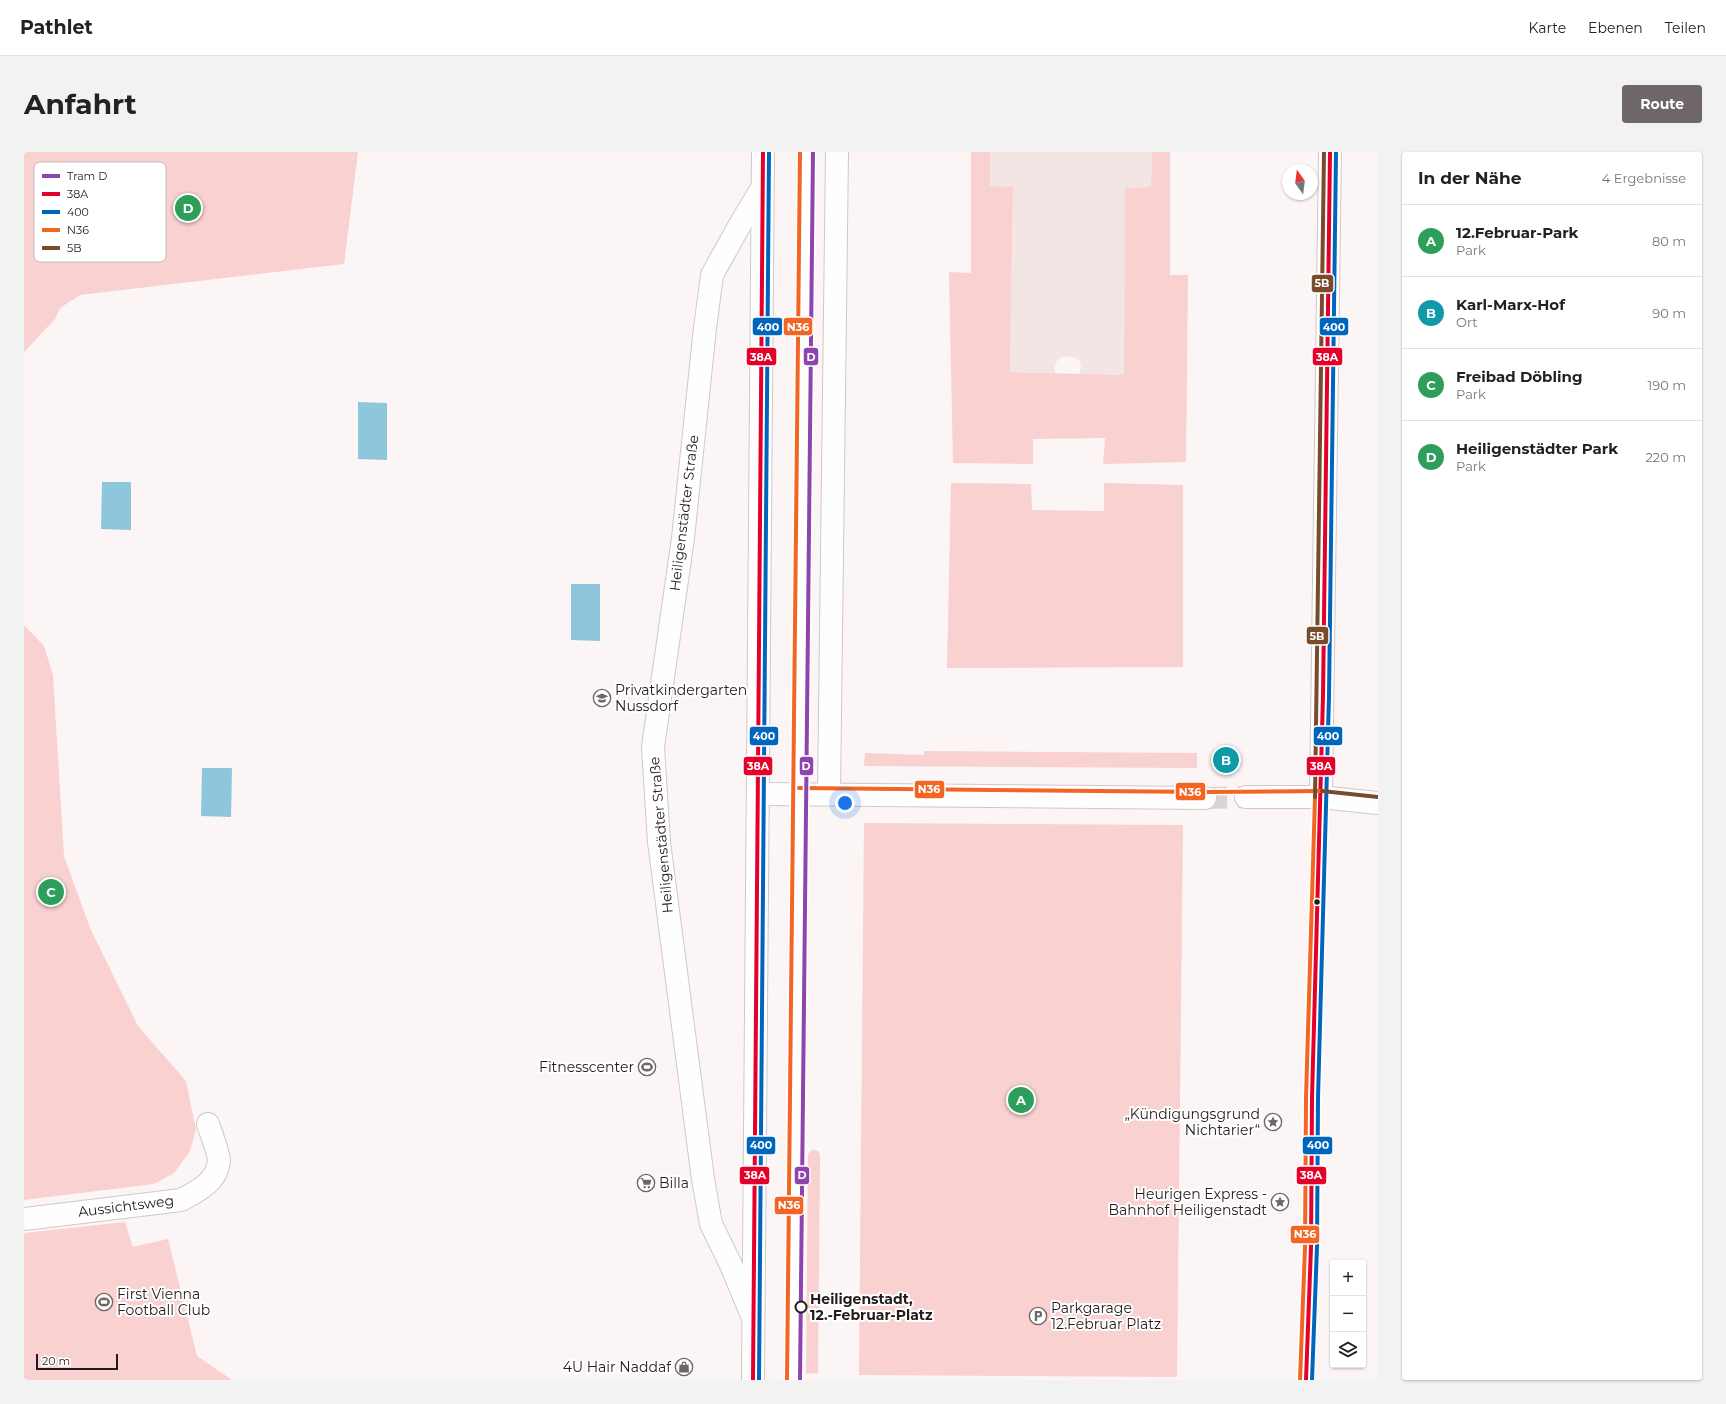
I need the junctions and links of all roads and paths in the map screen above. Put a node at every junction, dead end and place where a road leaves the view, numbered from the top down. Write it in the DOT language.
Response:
graph roads {
  1 [pos="763,152"];
  2 [pos="806,152"];
  3 [pos="837,152"];
  4 [pos="1330,152"];
  5 [pos="762,188"];
  6 [pos="758,794"];
  7 [pos="800,794"];
  8 [pos="829,794"];
  9 [pos="1321,797"];
  10 [pos="1205,798"];
  11 [pos="1246,798"];
  12 [pos="1378,803"];
  13 [pos="208,1124"];
  14 [pos="24,1219"];
  15 [pos="753,1318"];
  16 [pos="753,1380"];
  17 [pos="794,1380"];
  18 [pos="1306,1380"];
  1 -- 5 [label="street, Heiligenstädter Straße"];
  2 -- 7 [label="lane"];
  3 -- 8 [label="street"];
  4 -- 9 [label="street"];
  5 -- 6 [label="street, Heiligenstädter Straße"];
  5 -- 15 [label="street, Heiligenstädter Straße"];
  6 -- 7 [label="street"];
  6 -- 15 [label="street, Heiligenstädter Straße"];
  7 -- 8 [label="street"];
  7 -- 17 [label="lane"];
  8 -- 10 [label="street"];
  9 -- 11 [label="street"];
  9 -- 12 [label="street"];
  9 -- 18 [label="lane"];
  13 -- 14 [label="street, Aussichtsweg"];
  15 -- 16 [label="street, Heiligenstädter Straße"];
}
